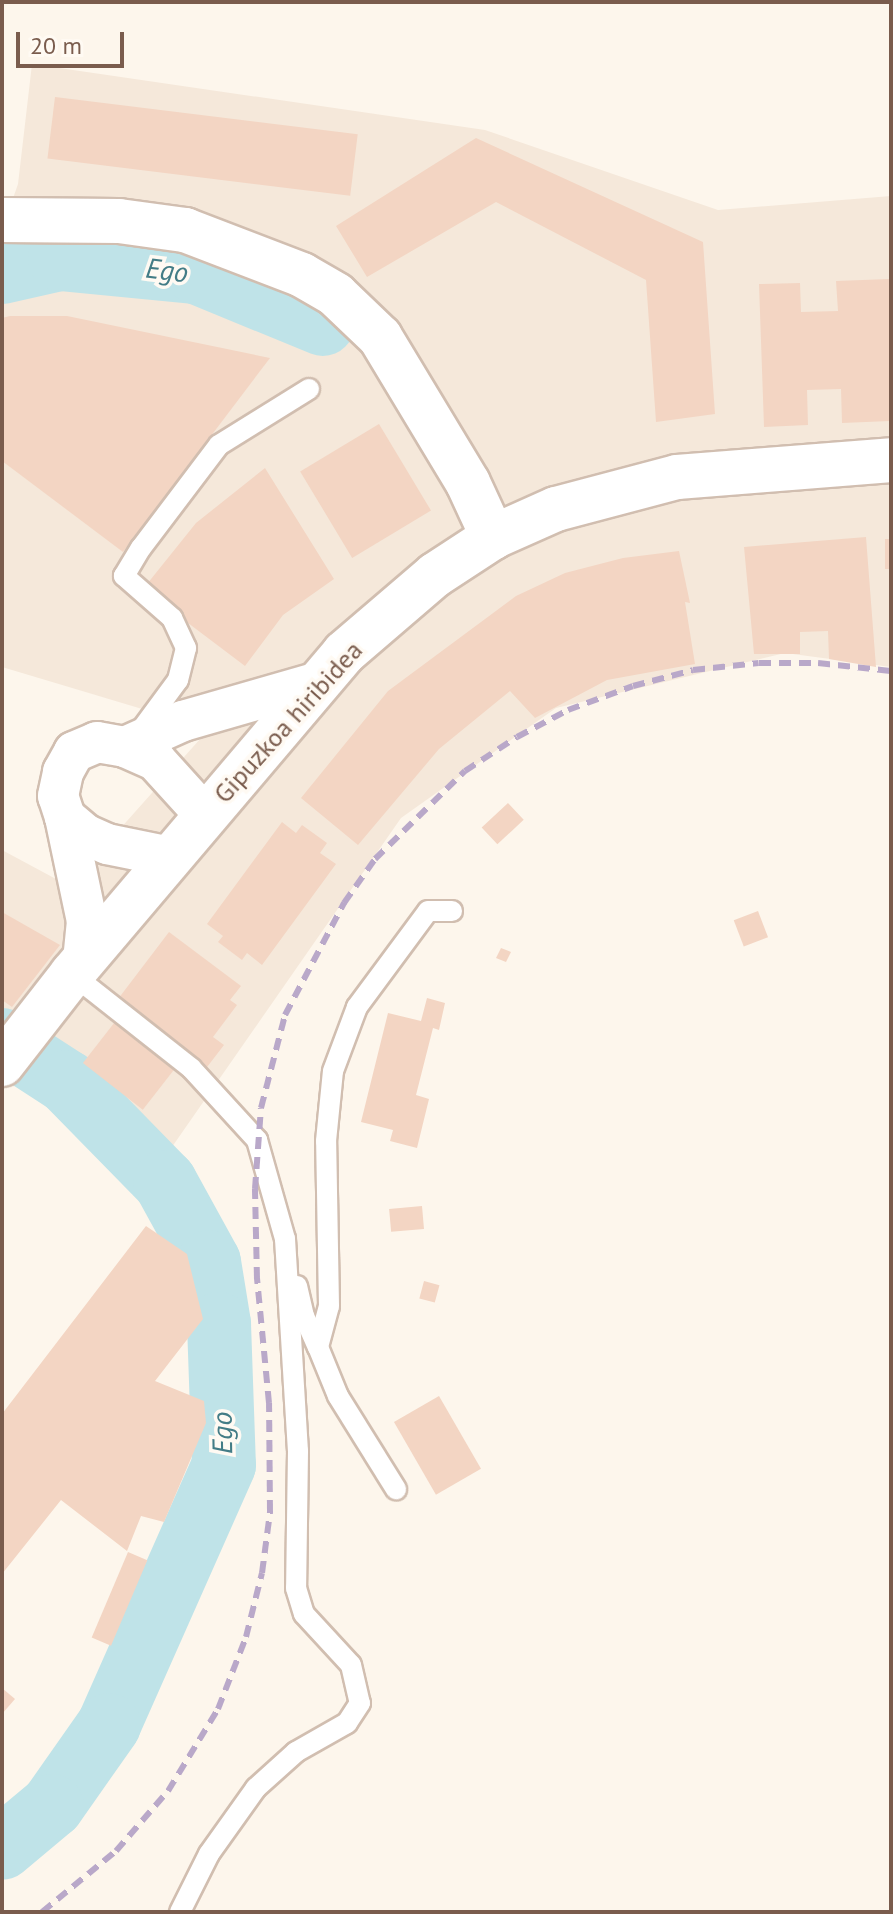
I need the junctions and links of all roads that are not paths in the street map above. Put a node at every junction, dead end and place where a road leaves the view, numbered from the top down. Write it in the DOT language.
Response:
graph roads {
  1 [pos="2,220"];
  2 [pos="309,389"];
  3 [pos="891,460"];
  4 [pos="493,537"];
  5 [pos="318,682"];
  6 [pos="125,747"];
  7 [pos="205,815"];
  8 [pos="65,817"];
  9 [pos="171,857"];
  10 [pos="452,911"];
  11 [pos="78,968"];
  12 [pos="2,1064"];
  13 [pos="285,1239"];
  14 [pos="318,1347"];
  15 [pos="396,1489"];
  16 [pos="180,1912"];
  1 -- 4 [label="street"];
  2 -- 6 [label="lane"];
  3 -- 4 [label="street, Gipuzkoa hiribidea"];
  4 -- 5 [label="street, Gipuzkoa hiribidea"];
  5 -- 6 [label="street"];
  5 -- 7 [label="street, Gipuzkoa hiribidea"];
  6 -- 7 [label="street"];
  6 -- 8 [label="street"];
  7 -- 9 [label="street, Gipuzkoa hiribidea"];
  8 -- 9 [label="street"];
  8 -- 11 [label="street"];
  9 -- 11 [label="street, Gipuzkoa hiribidea"];
  10 -- 14 [label="lane"];
  11 -- 12 [label="street, Gipuzkoa hiribidea"];
  11 -- 13 [label="lane"];
  13 -- 14 [label="lane"];
  13 -- 16 [label="lane"];
  14 -- 15 [label="lane"];
}
